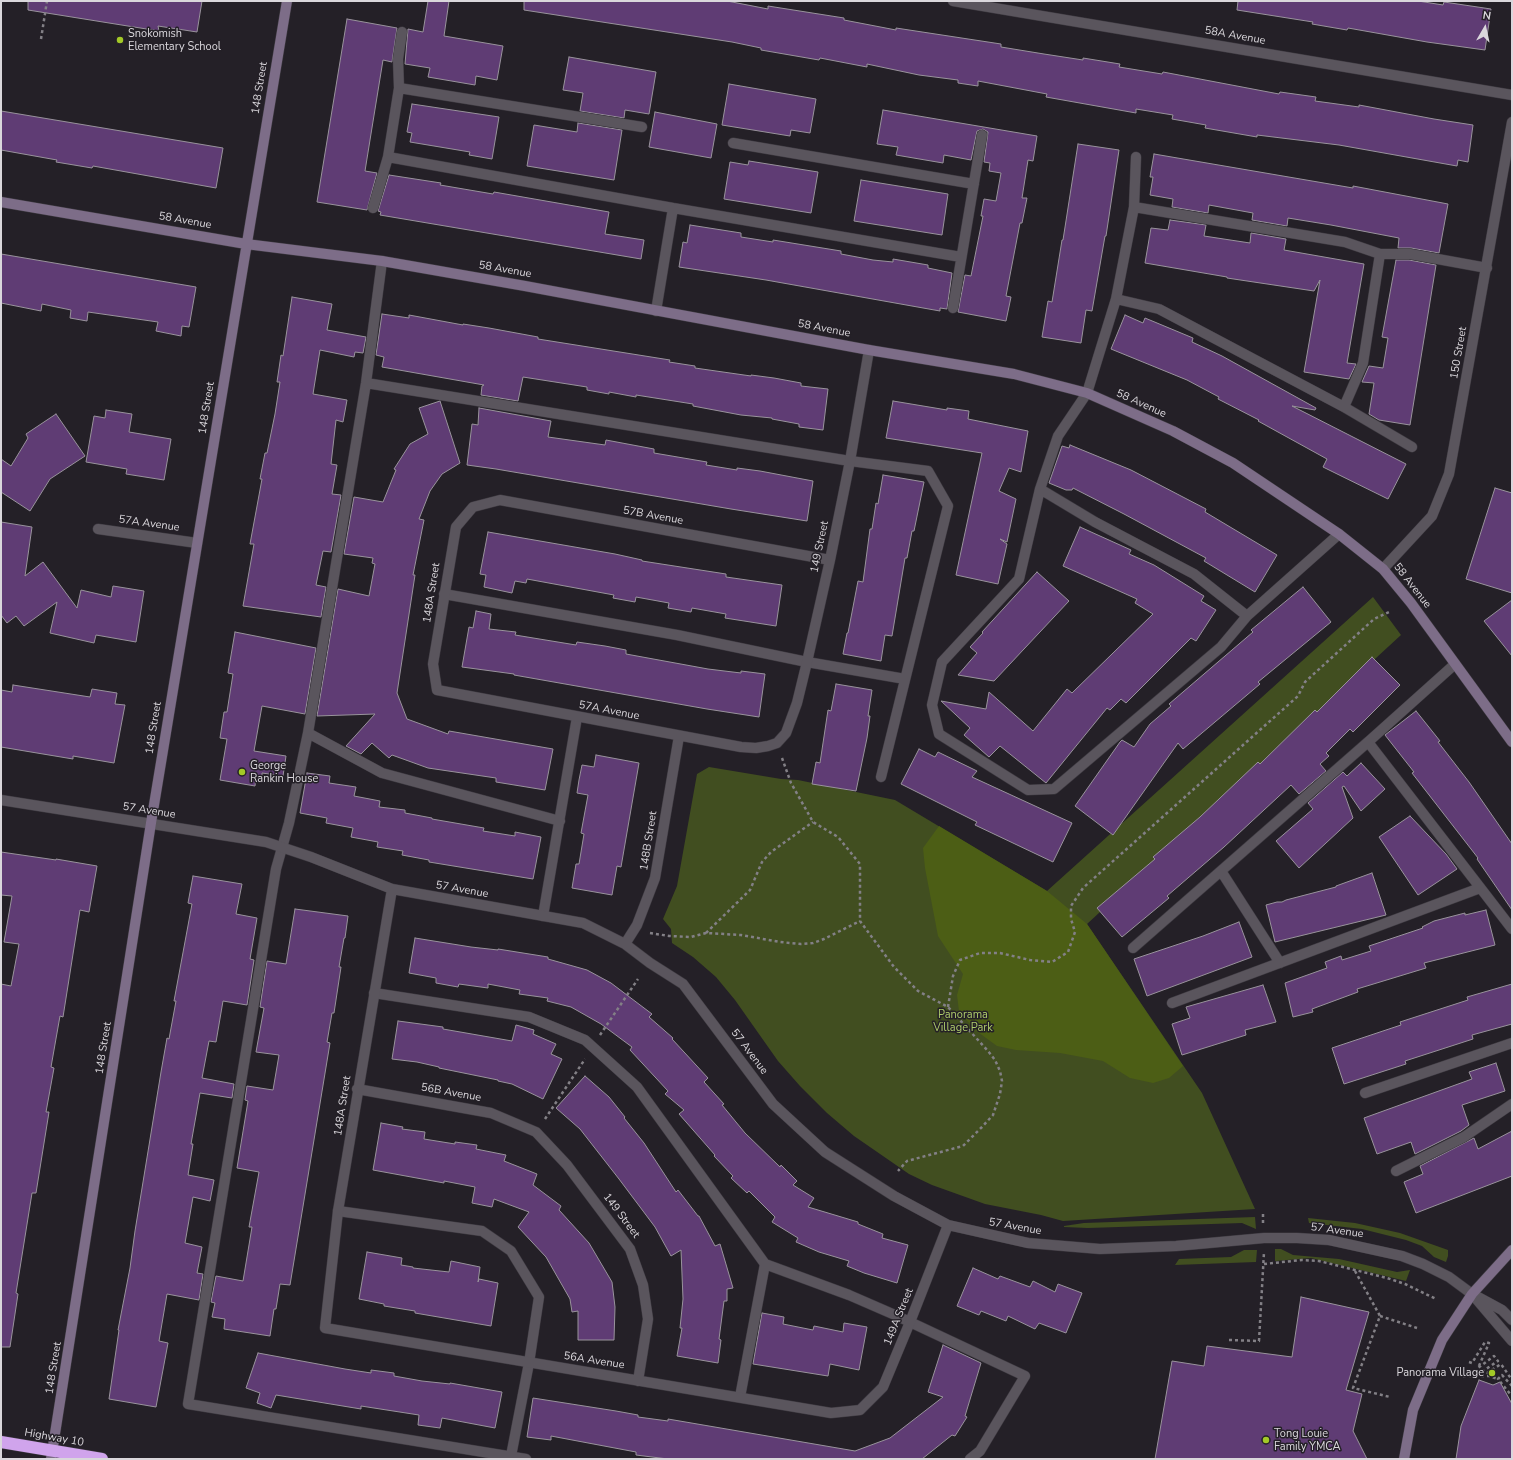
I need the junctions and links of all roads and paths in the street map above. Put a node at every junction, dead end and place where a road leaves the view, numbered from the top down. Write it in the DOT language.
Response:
graph roads {
  1 [pos="47,1"];
  2 [pos="287,1"];
  3 [pos="953,1"];
  4 [pos="402,32"];
  5 [pos="41,39"];
  6 [pos="399,88"];
  7 [pos="1512,95"];
  8 [pos="1512,122"];
  9 [pos="642,127"];
  10 [pos="982,135"];
  11 [pos="733,144"];
  12 [pos="388,157"];
  13 [pos="1136,157"];
  14 [pos="974,184"];
  15 [pos="1,202"];
  16 [pos="1134,207"];
  17 [pos="373,208"];
  18 [pos="672,208"];
  19 [pos="246,244"];
  20 [pos="1380,254"];
  21 [pos="962,257"];
  22 [pos="382,261"];
  23 [pos="1487,268"];
  24 [pos="1116,299"];
  25 [pos="953,308"];
  26 [pos="656,311"];
  27 [pos="869,350"];
  28 [pos="366,383"];
  29 [pos="1087,393"];
  30 [pos="1344,407"];
  31 [pos="1412,447"];
  32 [pos="850,461"];
  33 [pos="1040,489"];
  34 [pos="473,506"];
  35 [pos="98,529"];
  36 [pos="1339,534"];
  37 [pos="197,543"];
  38 [pos="830,560"];
  39 [pos="1383,569"];
  40 [pos="444,594"];
  41 [pos="1391,611"];
  42 [pos="1248,616"];
  43 [pos="807,662"];
  44 [pos="1455,664"];
  45 [pos="905,679"];
  46 [pos="436,690"];
  47 [pos="577,717"];
  48 [pos="308,733"];
  49 [pos="679,736"];
  50 [pos="1368,742"];
  51 [pos="1512,742"];
  52 [pos="777,743"];
  53 [pos="782,758"];
  54 [pos="881,777"];
  55 [pos="1,800"];
  56 [pos="560,821"];
  57 [pos="813,822"];
  58 [pos="151,823"];
  59 [pos="282,846"];
  60 [pos="1221,871"];
  61 [pos="1480,888"];
  62 [pos="392,889"];
  63 [pos="543,916"];
  64 [pos="860,921"];
  65 [pos="1512,930"];
  66 [pos="650,933"];
  67 [pos="706,933"];
  68 [pos="624,944"];
  69 [pos="1133,948"];
  70 [pos="1280,963"];
  71 [pos="638,979"];
  72 [pos="374,993"];
  73 [pos="1172,1003"];
  74 [pos="948,1007"];
  75 [pos="599,1036"];
  76 [pos="1512,1043"];
  77 [pos="586,1057"];
  78 [pos="357,1089"];
  79 [pos="1365,1093"];
  80 [pos="1512,1104"];
  81 [pos="545,1119"];
  82 [pos="536,1132"];
  83 [pos="898,1171"];
  84 [pos="1396,1171"];
  85 [pos="338,1210"];
  86 [pos="948,1225"];
  87 [pos="1264,1249"];
  88 [pos="1512,1250"];
  89 [pos="765,1264"];
  90 [pos="1264,1264"];
  91 [pos="1355,1271"];
  92 [pos="1472,1294"];
  93 [pos="1436,1299"];
  94 [pos="1380,1316"];
  95 [pos="1512,1320"];
  96 [pos="910,1322"];
  97 [pos="325,1328"];
  98 [pos="1417,1328"];
  99 [pos="1229,1340"];
  100 [pos="1512,1341"];
  101 [pos="529,1362"];
  102 [pos="1469,1362"];
  103 [pos="1463,1376"];
  104 [pos="1498,1379"];
  105 [pos="638,1380"];
  106 [pos="1512,1380"];
  107 [pos="1512,1386"];
  108 [pos="1512,1395"];
  109 [pos="740,1397"];
  110 [pos="1390,1397"];
  111 [pos="860,1410"];
  112 [pos="1,1442"];
  113 [pos="52,1455"];
  114 [pos="511,1456"];
  115 [pos="102,1459"];
  116 [pos="526,1459"];
  117 [pos="970,1459"];
  118 [pos="1404,1459"];
  1 -- 5 [label="path"];
  2 -- 19 [label="street, 148 Street"];
  3 -- 7 [label="street, 58A Avenue"];
  4 -- 6 [label="street"];
  6 -- 9 [label="street"];
  6 -- 12 [label="street"];
  8 -- 23 [label="street, 150 Street"];
  10 -- 14 [label="street"];
  11 -- 14 [label="street"];
  12 -- 17 [label="street"];
  12 -- 18 [label="street"];
  13 -- 16 [label="street"];
  14 -- 21 [label="street"];
  15 -- 19 [label="street, 58 Avenue"];
  16 -- 20 [label="street"];
  16 -- 24 [label="street"];
  18 -- 21 [label="street"];
  18 -- 26 [label="street"];
  19 -- 22 [label="street, 58 Avenue"];
  19 -- 37 [label="street, 148 Street"];
  20 -- 23 [label="street"];
  20 -- 30 [label="street"];
  21 -- 25 [label="street"];
  22 -- 26 [label="street, 58 Avenue"];
  22 -- 28 [label="street"];
  23 -- 39 [label="street, 150 Street"];
  24 -- 29 [label="street"];
  24 -- 30 [label="street"];
  26 -- 27 [label="street, 58 Avenue"];
  27 -- 29 [label="street, 58 Avenue"];
  27 -- 32 [label="street, 149 Street"];
  28 -- 32 [label="street"];
  28 -- 48 [label="street"];
  29 -- 33 [label="street"];
  29 -- 36 [label="street, 58 Avenue"];
  30 -- 31 [label="street"];
  32 -- 38 [label="street, 149 Street"];
  32 -- 45 [label="street"];
  33 -- 42 [label="street"];
  33 -- 42 [label="street"];
  34 -- 38 [label="street, 57B Avenue"];
  34 -- 40 [label="street, 148A Street"];
  35 -- 37 [label="street, 57A Avenue"];
  36 -- 39 [label="street, 58 Avenue"];
  36 -- 42 [label="street"];
  37 -- 58 [label="street, 148 Street"];
  38 -- 43 [label="street, 149 Street"];
  39 -- 44 [label="street, 58 Avenue"];
  40 -- 43 [label="street"];
  40 -- 46 [label="street, 148A Street"];
  41 -- 74 [label="path"];
  43 -- 45 [label="street"];
  43 -- 52 [label="street, 149 Street"];
  44 -- 50 [label="street"];
  44 -- 51 [label="street, 58 Avenue"];
  45 -- 54 [label="street"];
  46 -- 47 [label="street, 57A Avenue"];
  47 -- 49 [label="street, 57A Avenue"];
  47 -- 56 [label="street"];
  48 -- 56 [label="street"];
  48 -- 59 [label="street"];
  49 -- 52 [label="street, 57A Avenue"];
  49 -- 68 [label="street, 148B Street"];
  50 -- 60 [label="street"];
  50 -- 61 [label="street"];
  53 -- 57 [label="path"];
  55 -- 58 [label="street, 57 Avenue"];
  56 -- 63 [label="street"];
  57 -- 64 [label="path"];
  57 -- 67 [label="path"];
  58 -- 59 [label="street, 57 Avenue"];
  58 -- 113 [label="street, 148 Street"];
  59 -- 62 [label="street, 57 Avenue"];
  59 -- 114 [label="street"];
  60 -- 69 [label="street"];
  60 -- 70 [label="street"];
  61 -- 65 [label="street"];
  61 -- 70 [label="street"];
  62 -- 63 [label="street, 57 Avenue"];
  62 -- 72 [label="street, 148A Street"];
  63 -- 68 [label="street, 57 Avenue"];
  64 -- 67 [label="path"];
  64 -- 74 [label="path"];
  66 -- 67 [label="path"];
  68 -- 86 [label="street, 57 Avenue"];
  70 -- 73 [label="street"];
  71 -- 75 [label="path"];
  72 -- 78 [label="street, 148A Street"];
  72 -- 89 [label="street"];
  74 -- 83 [label="path"];
  76 -- 79 [label="street"];
  77 -- 81 [label="path"];
  78 -- 82 [label="street, 56B Avenue"];
  78 -- 85 [label="street, 148A Street"];
  80 -- 84 [label="street"];
  82 -- 105 [label="street, 149 Street"];
  85 -- 97 [label="street, 148A Street"];
  85 -- 101 [label="street"];
  86 -- 92 [label="street, 57 Avenue"];
  86 -- 96 [label="street, 149A Street"];
  87 -- 90 [label="path"];
  88 -- 92 [label="street"];
  89 -- 96 [label="street"];
  89 -- 109 [label="street"];
  90 -- 91 [label="path"];
  90 -- 99 [label="path"];
  91 -- 93 [label="path"];
  91 -- 94 [label="path"];
  92 -- 95 [label="street"];
  92 -- 100 [label="street"];
  92 -- 118 [label="street"];
  94 -- 98 [label="path"];
  94 -- 110 [label="path"];
  96 -- 111 [label="street, 149A Street"];
  96 -- 117 [label="street"];
  97 -- 101 [label="street, 56A Avenue"];
  101 -- 105 [label="street, 56A Avenue"];
  101 -- 114 [label="street"];
  102 -- 106 [label="path"];
  103 -- 104 [label="path"];
  104 -- 107 [label="path"];
  104 -- 108 [label="path"];
  105 -- 109 [label="street, 56A Avenue"];
  109 -- 111 [label="street, 56A Avenue"];
  112 -- 113 [label="highway, Highway 10"];
  113 -- 115 [label="highway, Highway 10"];
  114 -- 116 [label="street"];
}
